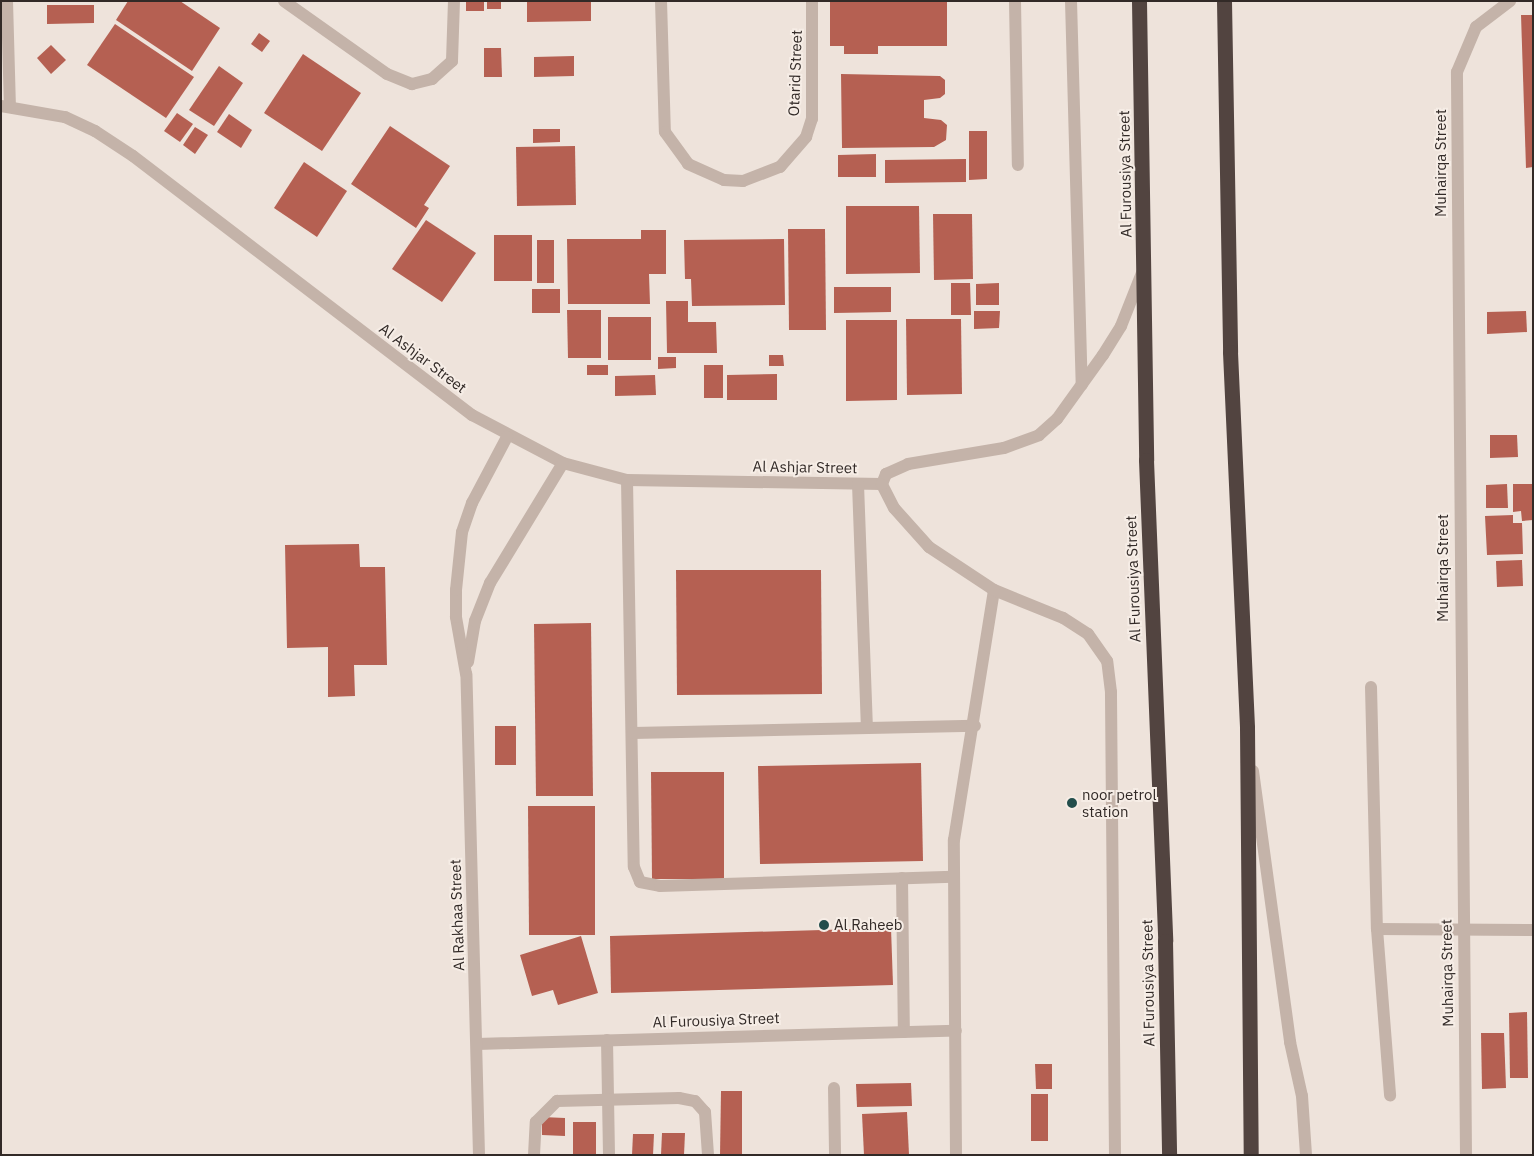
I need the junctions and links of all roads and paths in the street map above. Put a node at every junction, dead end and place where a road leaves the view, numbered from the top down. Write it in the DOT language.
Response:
graph roads {
  1 [pos="7,1"];
  2 [pos="284,1"];
  3 [pos="454,1"];
  4 [pos="661,1"];
  5 [pos="812,1"];
  6 [pos="1014,1"];
  7 [pos="1071,1"];
  8 [pos="1138,1"];
  9 [pos="1224,1"];
  10 [pos="1510,1"];
  11 [pos="6,106"];
  12 [pos="1018,165"];
  13 [pos="1145,264"];
  14 [pos="1082,385"];
  15 [pos="507,437"];
  16 [pos="563,463"];
  17 [pos="627,480"];
  18 [pos="858,484"];
  19 [pos="882,484"];
  20 [pos="994,590"];
  21 [pos="466,674"];
  22 [pos="1371,687"];
  23 [pos="975,726"];
  24 [pos="867,728"];
  25 [pos="1247,728"];
  26 [pos="633,733"];
  27 [pos="953,877"];
  28 [pos="902,878"];
  29 [pos="1377,929"];
  30 [pos="1463,929"];
  31 [pos="1533,930"];
  32 [pos="956,1031"];
  33 [pos="904,1032"];
  34 [pos="606,1040"];
  35 [pos="477,1044"];
  36 [pos="834,1088"];
  37 [pos="1390,1096"];
  38 [pos="608,1100"];
  39 [pos="479,1155"];
  40 [pos="534,1155"];
  41 [pos="609,1155"];
  42 [pos="708,1155"];
  43 [pos="835,1155"];
  44 [pos="956,1155"];
  45 [pos="1115,1155"];
  46 [pos="1169,1155"];
  47 [pos="1251,1155"];
  48 [pos="1306,1155"];
  49 [pos="1466,1155"];
  1 -- 11 [label="street"];
  2 -- 3 [label="street"];
  4 -- 5 [label="street, Otarid Street"];
  6 -- 12 [label="street"];
  7 -- 14 [label="street"];
  8 -- 13 [label="highway, Al Furousiya Street"];
  9 -- 25 [label="highway"];
  10 -- 30 [label="street, Muhairqa Street"];
  11 -- 15 [label="street, Al Ashjar Street"];
  13 -- 14 [label="street"];
  13 -- 46 [label="highway, Al Furousiya Street"];
  14 -- 19 [label="street"];
  15 -- 16 [label="street, Al Ashjar Street"];
  15 -- 21 [label="street, Al Rakhaa Street"];
  16 -- 17 [label="street, Al Ashjar Street"];
  16 -- 21 [label="street, Al Rakhaa Street"];
  17 -- 18 [label="street, Al Ashjar Street"];
  17 -- 26 [label="street"];
  18 -- 19 [label="street, Al Ashjar Street"];
  18 -- 24 [label="street"];
  19 -- 20 [label="street"];
  20 -- 23 [label="street"];
  20 -- 45 [label="street"];
  21 -- 35 [label="street, Al Rakhaa Street"];
  22 -- 29 [label="street"];
  23 -- 24 [label="street"];
  23 -- 27 [label="street"];
  24 -- 26 [label="street"];
  25 -- 47 [label="highway"];
  25 -- 48 [label="street"];
  26 -- 28 [label="street"];
  27 -- 28 [label="street"];
  27 -- 32 [label="street"];
  28 -- 33 [label="street"];
  29 -- 30 [label="street"];
  29 -- 37 [label="street"];
  30 -- 31 [label="street"];
  30 -- 49 [label="street, Muhairqa Street"];
  32 -- 33 [label="street, Al Furousiya Street"];
  32 -- 44 [label="street"];
  33 -- 34 [label="street, Al Furousiya Street"];
  34 -- 35 [label="street, Al Furousiya Street"];
  34 -- 38 [label="street"];
  35 -- 39 [label="street, Al Rakhaa Street"];
  36 -- 43 [label="street"];
  38 -- 40 [label="street"];
  38 -- 41 [label="street"];
  38 -- 42 [label="street"];
}
